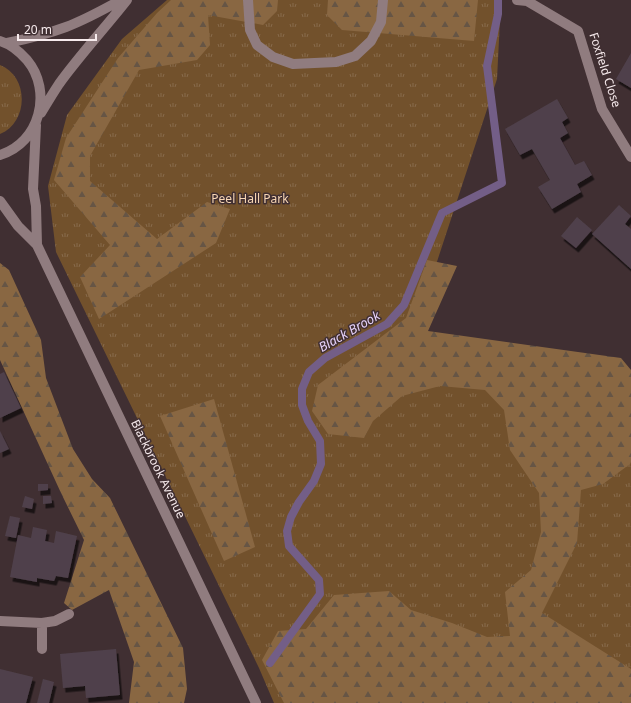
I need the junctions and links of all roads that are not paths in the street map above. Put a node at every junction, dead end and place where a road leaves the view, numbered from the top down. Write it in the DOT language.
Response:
graph roads {
  1 [pos="121,0"];
  2 [pos="127,0"];
  3 [pos="248,0"];
  4 [pos="382,0"];
  5 [pos="522,0"];
  6 [pos="3,41"];
  7 [pos="37,120"];
  8 [pos="0,155"];
  9 [pos="631,157"];
  10 [pos="0,201"];
  11 [pos="37,245"];
  12 [pos="69,614"];
  13 [pos="0,621"];
  14 [pos="42,623"];
  15 [pos="42,649"];
  16 [pos="256,703"];
  1 -- 6 [label="street"];
  2 -- 7 [label="street"];
  3 -- 4 [label="street"];
  5 -- 9 [label="street, Foxfield Close"];
  6 -- 7 [label="street, Blackbrook Avenue"];
  7 -- 8 [label="street"];
  7 -- 11 [label="street, Blackbrook Avenue"];
  10 -- 11 [label="street, Blackbrook Avenue"];
  11 -- 16 [label="street, Blackbrook Avenue"];
  12 -- 14 [label="street"];
  13 -- 14 [label="street"];
  14 -- 15 [label="street"];
}
